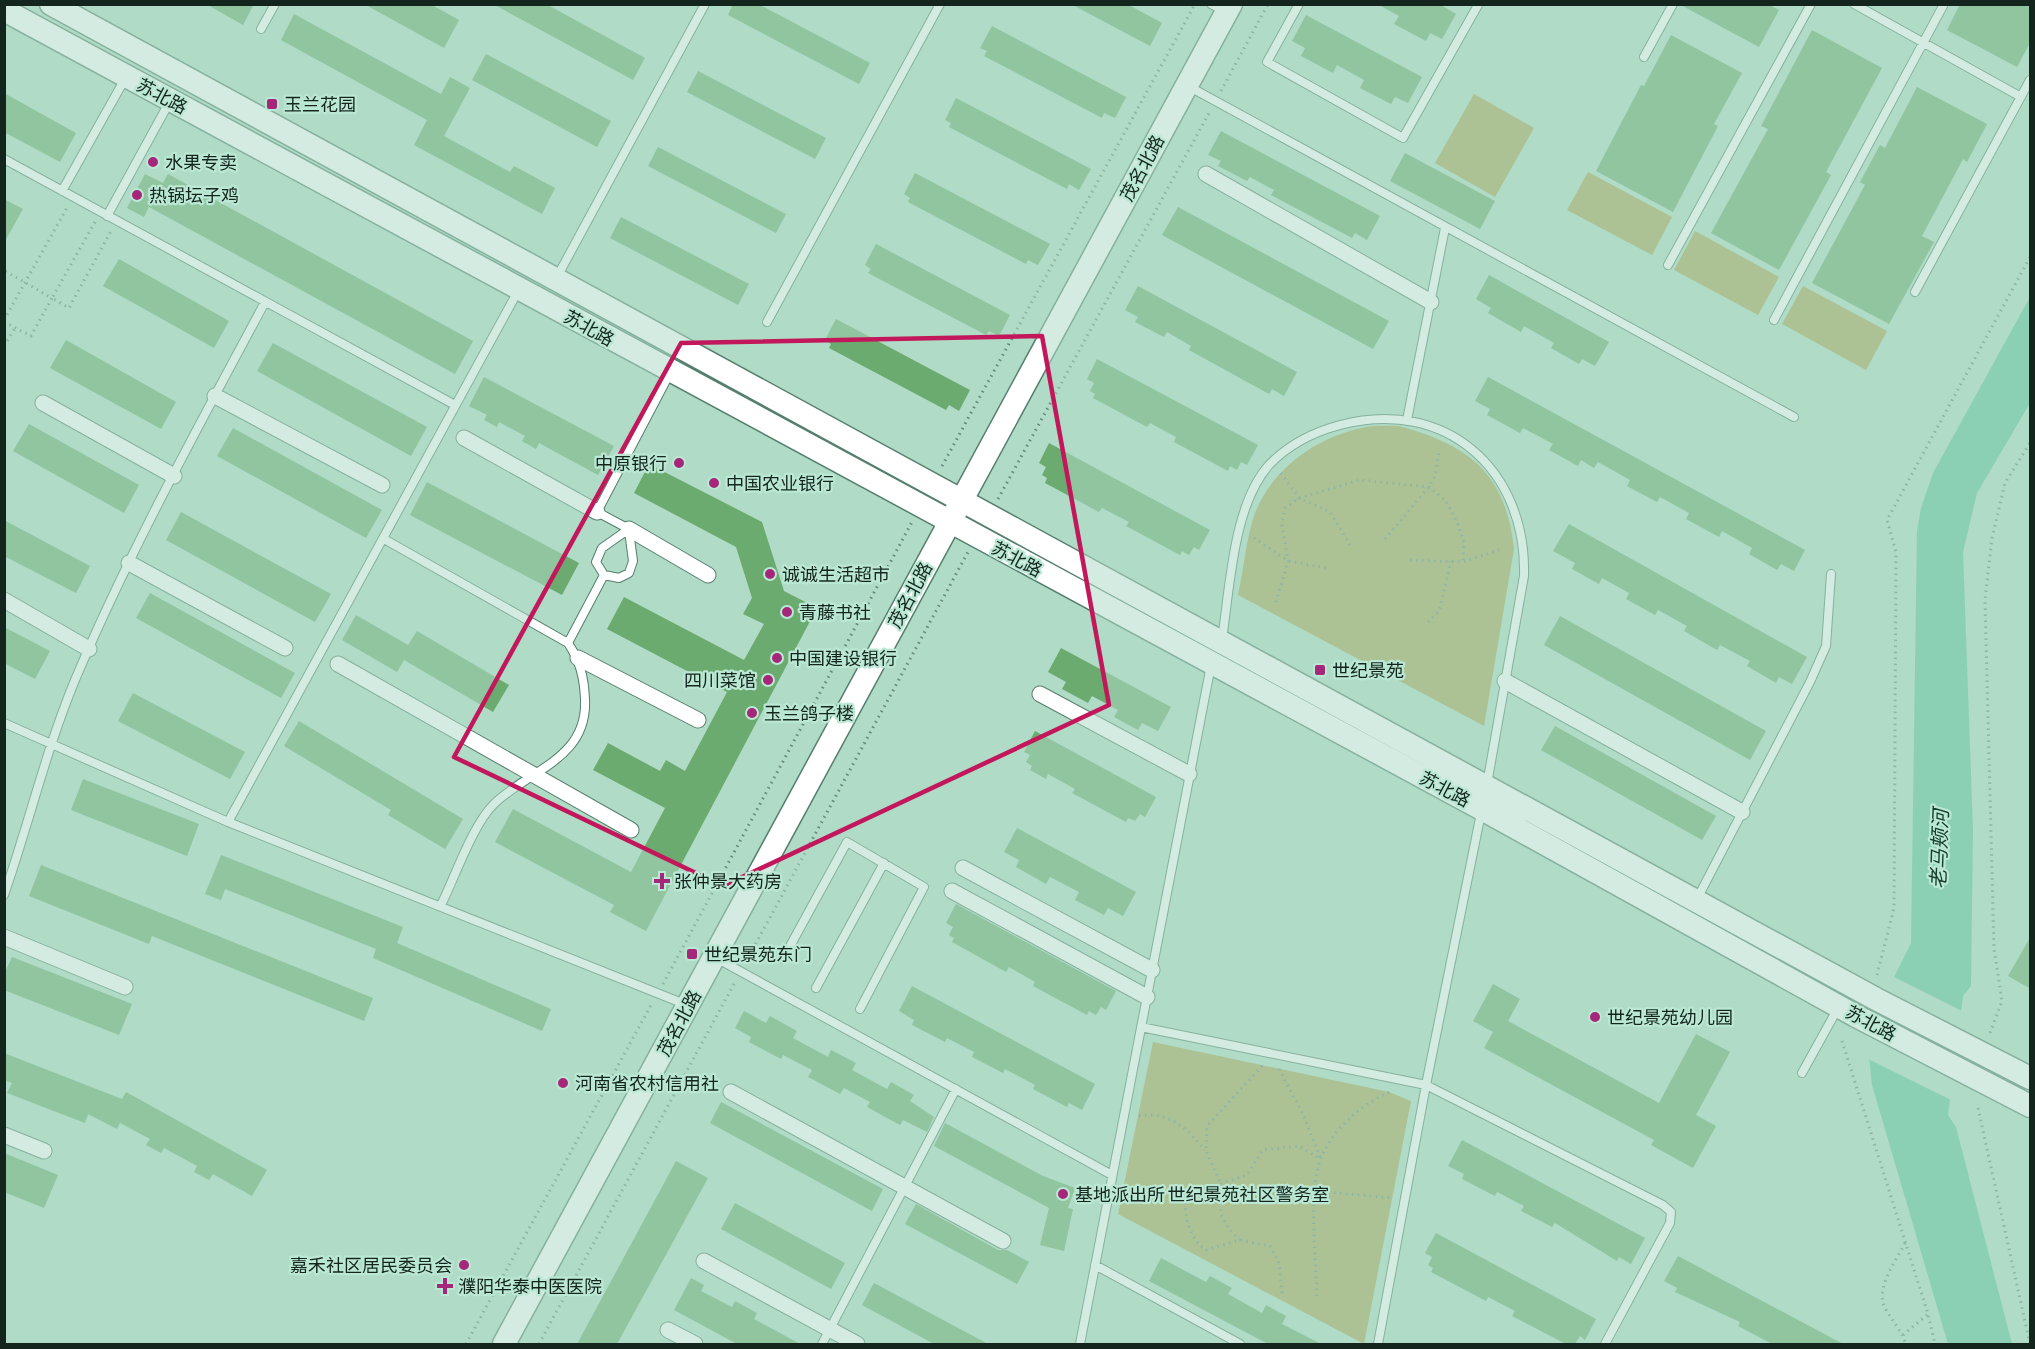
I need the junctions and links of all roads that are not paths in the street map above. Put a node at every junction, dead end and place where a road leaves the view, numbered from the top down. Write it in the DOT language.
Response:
graph roads {
  1 [pos="51,4"];
  2 [pos="275,4"];
  3 [pos="705,4"];
  4 [pos="940,4"];
  5 [pos="1299,4"];
  6 [pos="1478,4"];
  7 [pos="1672,4"];
  8 [pos="1811,4"];
  9 [pos="1854,4"];
  10 [pos="1944,4"];
  11 [pos="1223,7"];
  12 [pos="4,10"];
  13 [pos="261,29"];
  14 [pos="1923,43"];
  15 [pos="1644,57"];
  16 [pos="127,76"];
  17 [pos="2031,80"];
  18 [pos="1186,85"];
  19 [pos="2021,97"];
  20 [pos="171,100"];
  21 [pos="4,159"];
  22 [pos="1206,174"];
  23 [pos="62,191"];
  24 [pos="104,214"];
  25 [pos="1445,228"];
  26 [pos="1668,265"];
  27 [pos="555,281"];
  28 [pos="518,290"];
  29 [pos="1915,292"];
  30 [pos="265,302"];
  31 [pos="1431,302"];
  32 [pos="1774,320"];
  33 [pos="767,322"];
  34 [pos="670,372"];
  35 [pos="215,396"];
  36 [pos="43,403"];
  37 [pos="455,405"];
  38 [pos="1794,417"];
  39 [pos="1407,420"];
  40 [pos="464,438"];
  41 [pos="174,476"];
  42 [pos="382,485"];
  43 [pos="962,500"];
  44 [pos="597,512"];
  45 [pos="950,523"];
  46 [pos="629,529"];
  47 [pos="384,538"];
  48 [pos="129,563"];
  49 [pos="1831,574"];
  50 [pos="604,575"];
  51 [pos="708,575"];
  52 [pos="4,600"];
  53 [pos="1222,641"];
  54 [pos="568,643"];
  55 [pos="285,648"];
  56 [pos="89,649"];
  57 [pos="578,658"];
  58 [pos="338,664"];
  59 [pos="1211,664"];
  60 [pos="1505,681"];
  61 [pos="1040,694"];
  62 [pos="698,720"];
  63 [pos="4,723"];
  64 [pos="50,744"];
  65 [pos="1189,774"];
  66 [pos="533,775"];
  67 [pos="1486,786"];
  68 [pos="1482,809"];
  69 [pos="1742,812"];
  70 [pos="228,822"];
  71 [pos="631,830"];
  72 [pos="884,863"];
  73 [pos="963,867"];
  74 [pos="952,891"];
  75 [pos="4,895"];
  76 [pos="1696,900"];
  77 [pos="441,905"];
  78 [pos="4,937"];
  79 [pos="715,957"];
  80 [pos="783,959"];
  81 [pos="1152,970"];
  82 [pos="125,987"];
  83 [pos="816,988"];
  84 [pos="1147,997"];
  85 [pos="688,1005"];
  86 [pos="1838,1006"];
  87 [pos="860,1009"];
  88 [pos="1142,1027"];
  89 [pos="1802,1073"];
  90 [pos="2031,1078"];
  91 [pos="1426,1085"];
  92 [pos="956,1089"];
  93 [pos="731,1092"];
  94 [pos="2031,1106"];
  95 [pos="4,1135"];
  96 [pos="44,1151"];
  97 [pos="1112,1175"];
  98 [pos="904,1188"];
  99 [pos="1003,1241"];
  100 [pos="704,1261"];
  101 [pos="1095,1265"];
  102 [pos="668,1330"];
  103 [pos="830,1330"];
  104 [pos="504,1344"];
  105 [pos="695,1344"];
  106 [pos="822,1344"];
  107 [pos="856,1344"];
  108 [pos="1080,1344"];
  109 [pos="1240,1344"];
  110 [pos="1378,1344"];
  111 [pos="1605,1344"];
  1 -- 27 [label="main road, 苏北路"];
  2 -- 13 [label="lane"];
  3 -- 27 [label="lane"];
  4 -- 33 [label="lane"];
  5 -- 6 [label="lane"];
  7 -- 15 [label="lane"];
  8 -- 26 [label="lane"];
  9 -- 14 [label="lane"];
  10 -- 14 [label="lane"];
  11 -- 18 [label="main road, 茂名北路"];
  12 -- 16 [label="main road, 苏北路"];
  14 -- 19 [label="lane"];
  14 -- 32 [label="lane"];
  16 -- 20 [label="main road, 苏北路"];
  16 -- 23 [label="lane"];
  17 -- 19 [label="lane"];
  18 -- 25 [label="lane"];
  18 -- 43 [label="main road, 茂名北路"];
  19 -- 29 [label="lane"];
  20 -- 24 [label="lane"];
  20 -- 28 [label="main road, 苏北路"];
  21 -- 23 [label="lane"];
  22 -- 31 [label="street"];
  23 -- 24 [label="lane"];
  24 -- 30 [label="lane"];
  25 -- 31 [label="lane"];
  25 -- 38 [label="lane"];
  27 -- 43 [label="main road, 苏北路"];
  28 -- 34 [label="main road, 苏北路"];
  28 -- 37 [label="lane"];
  30 -- 35 [label="lane"];
  30 -- 37 [label="lane"];
  31 -- 39 [label="lane"];
  34 -- 44 [label="lane"];
  34 -- 45 [label="main road, 苏北路"];
  35 -- 41 [label="lane"];
  35 -- 42 [label="street"];
  36 -- 41 [label="street"];
  37 -- 47 [label="lane"];
  39 -- 53 [label="lane"];
  39 -- 60 [label="lane"];
  40 -- 44 [label="street"];
  41 -- 48 [label="lane"];
  43 -- 45 [label="main road, 茂名北路"];
  43 -- 53 [label="main road, 苏北路"];
  44 -- 46 [label="lane"];
  45 -- 59 [label="main road, 苏北路"];
  45 -- 79 [label="main road, 茂名北路"];
  46 -- 50 [label="lane"];
  46 -- 50 [label="lane"];
  46 -- 51 [label="street"];
  47 -- 54 [label="lane"];
  47 -- 70 [label="lane"];
  48 -- 55 [label="street"];
  48 -- 56 [label="lane"];
  49 -- 69 [label="lane"];
  50 -- 54 [label="lane"];
  52 -- 56 [label="street"];
  53 -- 67 [label="main road, 苏北路"];
  54 -- 57 [label="lane"];
  56 -- 64 [label="lane"];
  57 -- 62 [label="street"];
  57 -- 66 [label="lane"];
  58 -- 66 [label="street"];
  59 -- 65 [label="lane"];
  59 -- 68 [label="main road, 苏北路"];
  60 -- 67 [label="lane"];
  60 -- 69 [label="street"];
  61 -- 65 [label="street"];
  63 -- 64 [label="lane"];
  64 -- 70 [label="lane"];
  64 -- 75 [label="lane"];
  65 -- 81 [label="lane"];
  66 -- 71 [label="street"];
  66 -- 77 [label="lane"];
  67 -- 76 [label="main road, 苏北路"];
  68 -- 86 [label="main road, 苏北路"];
  68 -- 91 [label="lane"];
  69 -- 76 [label="lane"];
  70 -- 77 [label="lane"];
  72 -- 80 [label="lane"];
  72 -- 83 [label="lane"];
  72 -- 87 [label="lane"];
  73 -- 81 [label="street"];
  74 -- 84 [label="street"];
  76 -- 90 [label="main road, 苏北路"];
  77 -- 85 [label="lane"];
  78 -- 82 [label="street"];
  79 -- 85 [label="main road, 茂名北路"];
  79 -- 92 [label="lane"];
  81 -- 84 [label="lane"];
  84 -- 88 [label="lane"];
  85 -- 104 [label="main road, 茂名北路"];
  86 -- 89 [label="lane"];
  86 -- 94 [label="main road, 苏北路"];
  88 -- 91 [label="lane"];
  88 -- 97 [label="lane"];
  91 -- 110 [label="lane"];
  91 -- 111 [label="lane"];
  92 -- 97 [label="lane"];
  92 -- 98 [label="lane"];
  93 -- 98 [label="street"];
  95 -- 96 [label="street"];
  97 -- 101 [label="lane"];
  98 -- 99 [label="street"];
  98 -- 103 [label="lane"];
  100 -- 103 [label="street"];
  101 -- 108 [label="lane"];
  101 -- 109 [label="lane"];
  102 -- 105 [label="street"];
  103 -- 106 [label="lane"];
  103 -- 107 [label="street"];
}
